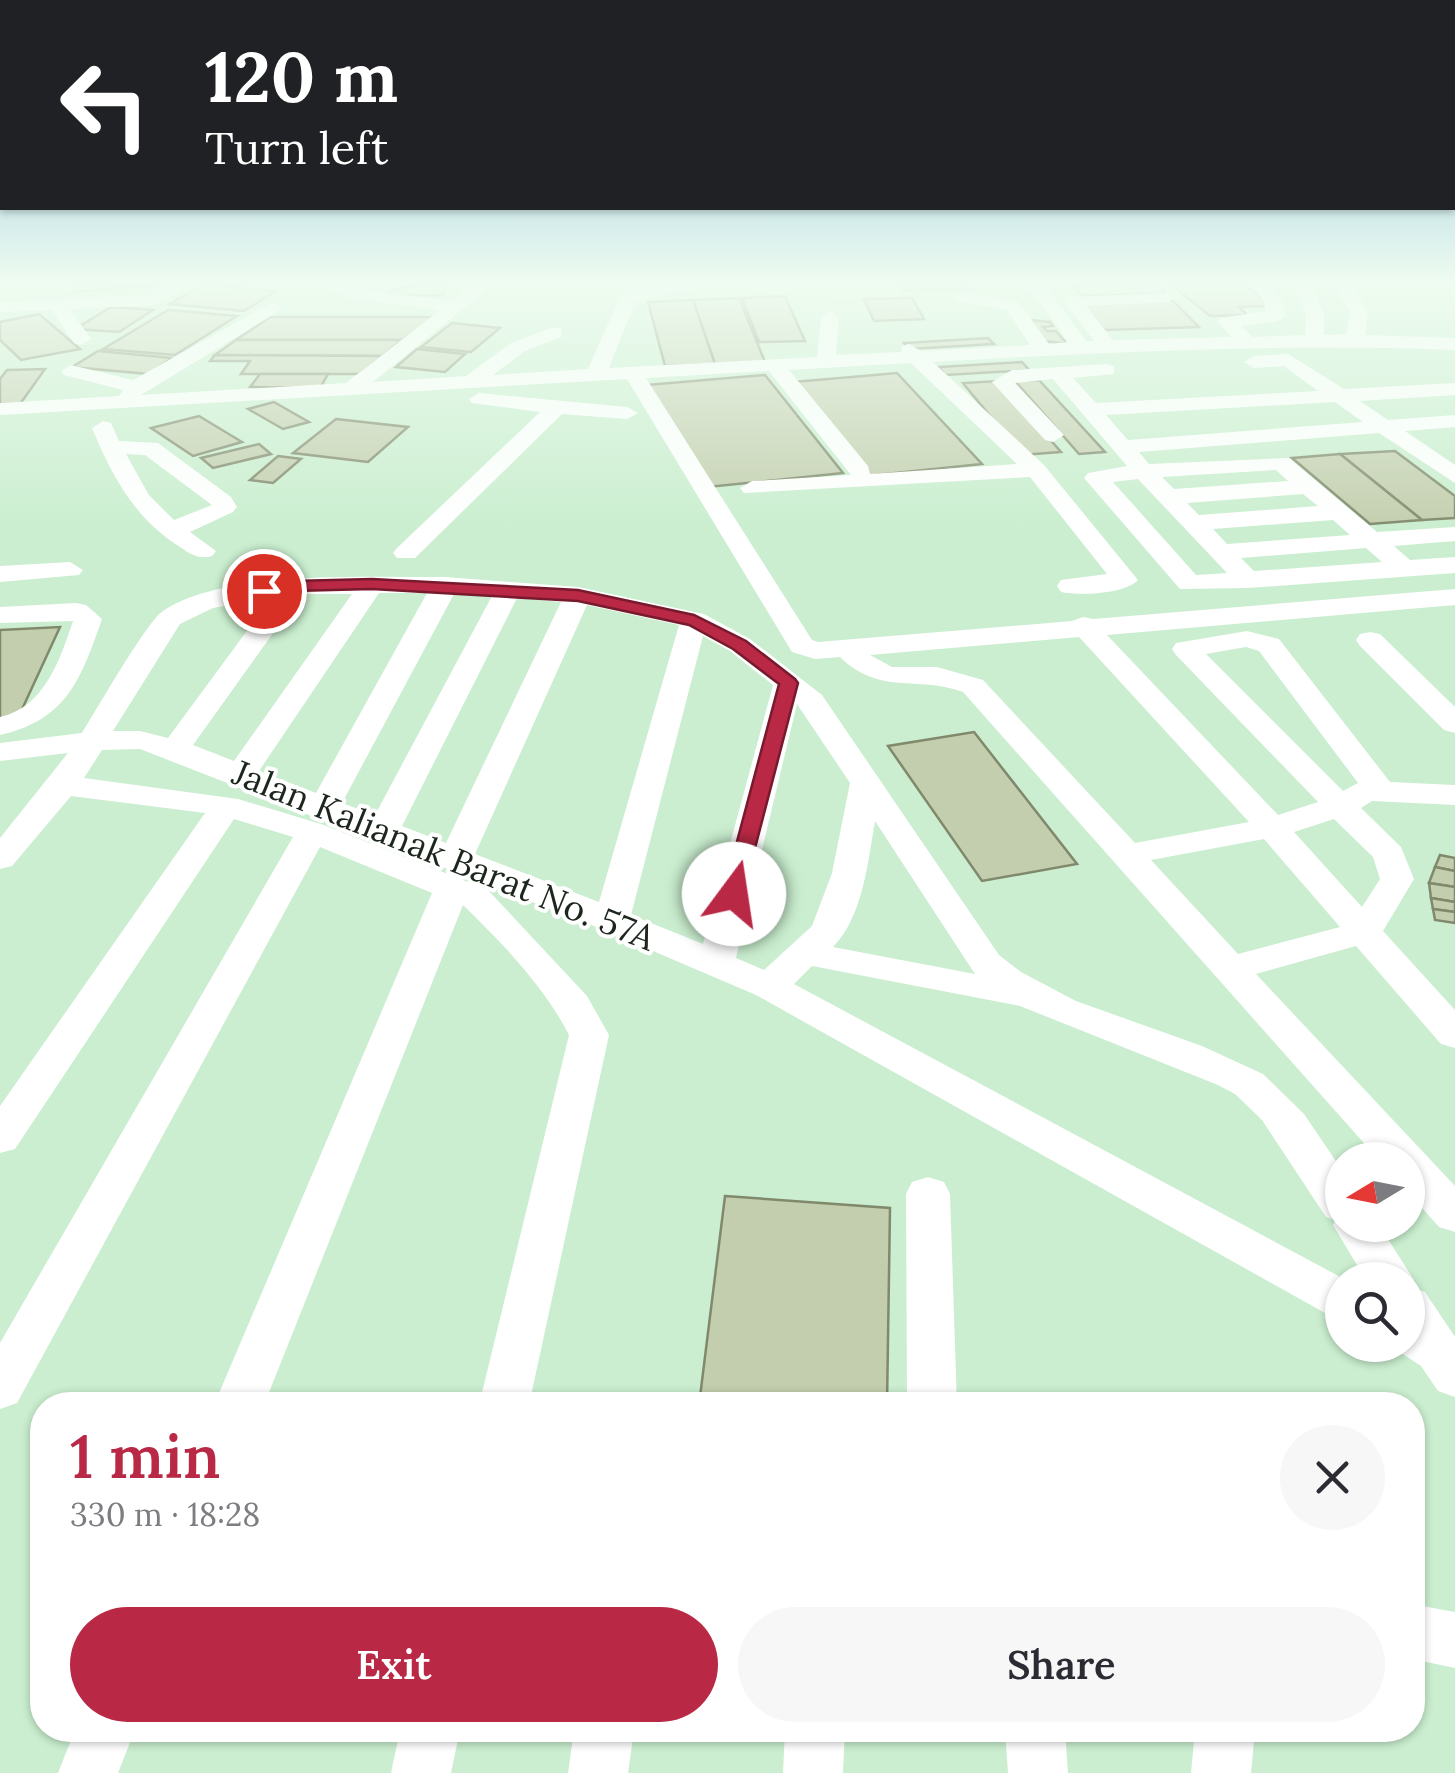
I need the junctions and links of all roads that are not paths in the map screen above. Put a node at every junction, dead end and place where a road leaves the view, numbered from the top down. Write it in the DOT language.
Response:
graph roads {
  1 [pos="174,368"];
  2 [pos="378,368"];
  3 [pos="406,368"];
  4 [pos="488,368"];
  5 [pos="599,368"];
  6 [pos="797,368"];
  7 [pos="888,368"];
  8 [pos="925,368"];
  9 [pos="1054,368"];
  10 [pos="1140,368"];
  11 [pos="1316,368"];
  12 [pos="72,371"];
  13 [pos="780,371"];
  14 [pos="633,373"];
  15 [pos="1058,373"];
  16 [pos="596,375"];
  17 [pos="207,376"];
  18 [pos="466,383"];
  19 [pos="435,384"];
  20 [pos="1455,389"];
  21 [pos="350,390"];
  22 [pos="1336,394"];
  23 [pos="130,395"];
  24 [pos="166,400"];
  25 [pos="1211,401"];
  26 [pos="1083,403"];
  27 [pos="91,404"];
  28 [pos="557,407"];
  29 [pos="0,408"];
  30 [pos="626,413"];
  31 [pos="1455,421"];
  32 [pos="1386,426"];
  33 [pos="1250,435"];
  34 [pos="1053,436"];
  35 [pos="111,446"];
  36 [pos="1124,447"];
  37 [pos="1036,470"];
  38 [pos="860,471"];
  39 [pos="1143,471"];
  40 [pos="1455,476"];
  41 [pos="1312,486"];
  42 [pos="752,488"];
  43 [pos="1168,497"];
  44 [pos="1341,512"];
  45 [pos="1194,523"];
  46 [pos="169,531"];
  47 [pos="1455,534"];
  48 [pos="1373,540"];
  49 [pos="202,551"];
  50 [pos="1222,552"];
  51 [pos="406,553"];
  52 [pos="1455,565"];
  53 [pos="1404,568"];
  54 [pos="70,570"];
  55 [pos="0,574"];
  56 [pos="1248,580"];
  57 [pos="372,584"];
  58 [pos="293,586"];
  59 [pos="445,586"];
  60 [pos="1070,586"];
  61 [pos="510,589"];
  62 [pos="578,596"];
  63 [pos="1455,597"];
  64 [pos="1380,602"];
  65 [pos="0,615"];
  66 [pos="694,620"];
  67 [pos="1084,626"];
  68 [pos="848,650"];
  69 [pos="788,683"];
  70 [pos="1455,724"];
  71 [pos="92,740"];
  72 [pos="2,747"];
  73 [pos="175,749"];
  74 [pos="63,785"];
  75 [pos="865,785"];
  76 [pos="233,790"];
  77 [pos="1379,790"];
  78 [pos="1455,795"];
  79 [pos="1340,806"];
  80 [pos="318,819"];
  81 [pos="1272,828"];
  82 [pos="384,829"];
  83 [pos="1125,855"];
  84 [pos="0,859"];
  85 [pos="454,873"];
  86 [pos="612,920"];
  87 [pos="1364,932"];
  88 [pos="805,953"];
  89 [pos="716,964"];
  90 [pos="1228,969"];
  91 [pos="769,986"];
  92 [pos="1033,997"];
  93 [pos="1455,1036"];
  94 [pos="0,1138"];
  95 [pos="1388,1142"];
  96 [pos="1325,1180"];
  97 [pos="1425,1183"];
  98 [pos="928,1194"];
  99 [pos="1455,1215"];
  100 [pos="1325,1291"];
  101 [pos="0,1388"];
  102 [pos="244,1392"];
  103 [pos="507,1392"];
  104 [pos="932,1392"];
  105 [pos="1425,1633"];
  106 [pos="1455,1640"];
  107 [pos="100,1742"];
  108 [pos="427,1742"];
  109 [pos="602,1742"];
  110 [pos="814,1742"];
  111 [pos="1037,1742"];
  112 [pos="1225,1742"];
  113 [pos="88,1773"];
  114 [pos="420,1773"];
  115 [pos="598,1773"];
  116 [pos="813,1773"];
  117 [pos="1038,1773"];
  118 [pos="1221,1773"];
  1 -- 23 [label="lane"];
  2 -- 21 [label="lane"];
  3 -- 19 [label="lane"];
  4 -- 18 [label="lane"];
  5 -- 16 [label="lane"];
  6 -- 13 [label="lane"];
  7 -- 13 [label="lane"];
  8 -- 37 [label="lane"];
  9 -- 15 [label="lane"];
  10 -- 15 [label="lane"];
  11 -- 22 [label="lane"];
  12 -- 23 [label="lane"];
  13 -- 14 [label="lane"];
  13 -- 38 [label="lane"];
  14 -- 16 [label="lane"];
  14 -- 68 [label="lane"];
  15 -- 26 [label="lane"];
  15 -- 34 [label="lane"];
  16 -- 18 [label="lane"];
  17 -- 24 [label="lane"];
  18 -- 19 [label="lane"];
  18 -- 28 [label="lane"];
  19 -- 21 [label="lane"];
  20 -- 22 [label="lane"];
  21 -- 24 [label="lane"];
  22 -- 25 [label="lane"];
  22 -- 32 [label="lane"];
  23 -- 24 [label="lane"];
  23 -- 27 [label="lane"];
  25 -- 26 [label="lane"];
  25 -- 33 [label="lane"];
  26 -- 36 [label="lane"];
  27 -- 29 [label="lane"];
  27 -- 35 [label="lane"];
  28 -- 30 [label="lane"];
  28 -- 51 [label="lane"];
  31 -- 32 [label="lane"];
  32 -- 33 [label="lane"];
  32 -- 40 [label="lane"];
  33 -- 36 [label="lane"];
  35 -- 46 [label="lane"];
  35 -- 46 [label="lane"];
  36 -- 39 [label="lane"];
  37 -- 42 [label="lane"];
  37 -- 60 [label="lane"];
  39 -- 41 [label="lane"];
  39 -- 43 [label="lane"];
  39 -- 56 [label="lane"];
  41 -- 43 [label="lane"];
  41 -- 44 [label="lane"];
  43 -- 45 [label="lane"];
  44 -- 45 [label="lane"];
  44 -- 48 [label="lane"];
  45 -- 50 [label="lane"];
  46 -- 49 [label="lane"];
  47 -- 48 [label="lane"];
  48 -- 50 [label="lane"];
  48 -- 53 [label="lane"];
  50 -- 56 [label="lane"];
  52 -- 53 [label="lane"];
  53 -- 56 [label="lane"];
  54 -- 55 [label="lane"];
  57 -- 58 [label="lane"];
  57 -- 59 [label="lane"];
  57 -- 76 [label="lane"];
  58 -- 71 [label="lane"];
  58 -- 73 [label="lane"];
  59 -- 61 [label="lane"];
  59 -- 80 [label="lane"];
  61 -- 62 [label="lane"];
  61 -- 82 [label="lane"];
  62 -- 66 [label="lane"];
  62 -- 85 [label="lane"];
  63 -- 64 [label="lane"];
  64 -- 67 [label="lane"];
  64 -- 70 [label="lane"];
  65 -- 72 [label="lane"];
  66 -- 69 [label="lane"];
  66 -- 86 [label="lane"];
  67 -- 68 [label="lane"];
  67 -- 81 [label="lane"];
  68 -- 83 [label="lane"];
  69 -- 75 [label="lane"];
  69 -- 89 [label="lane"];
  71 -- 72 [label="lane, Jalan Kalianak Barat No. 57A"];
  71 -- 73 [label="lane, Jalan Kalianak Barat No. 57A"];
  71 -- 74 [label="lane"];
  73 -- 76 [label="lane, Jalan Kalianak Barat No. 57A"];
  74 -- 76 [label="lane"];
  74 -- 84 [label="lane"];
  75 -- 88 [label="lane"];
  75 -- 92 [label="lane"];
  76 -- 80 [label="lane, Jalan Kalianak Barat No. 57A"];
  76 -- 94 [label="lane"];
  77 -- 78 [label="lane"];
  77 -- 79 [label="lane"];
  77 -- 79 [label="lane"];
  79 -- 81 [label="lane"];
  79 -- 87 [label="lane"];
  80 -- 82 [label="lane, Jalan Kalianak Barat No. 57A"];
  80 -- 85 [label="lane, Jalan Kalianak Barat No. 57A"];
  80 -- 101 [label="lane"];
  81 -- 83 [label="lane"];
  81 -- 87 [label="lane"];
  82 -- 85 [label="lane, Jalan Kalianak Barat No. 57A"];
  83 -- 90 [label="lane"];
  85 -- 86 [label="lane, Jalan Kalianak Barat No. 57A"];
  85 -- 102 [label="lane"];
  85 -- 103 [label="lane, Jalan Kalianak Barat No. 57A"];
  86 -- 89 [label="lane, Jalan Kalianak Barat No. 57A"];
  87 -- 90 [label="lane"];
  87 -- 93 [label="lane"];
  88 -- 91 [label="lane"];
  88 -- 92 [label="lane"];
  89 -- 91 [label="lane, Jalan Kalianak Barat No. 57A"];
  90 -- 95 [label="lane"];
  91 -- 100 [label="lane, Jalan Kalianak Barat No. 57A"];
  92 -- 96 [label="lane"];
  97 -- 99 [label="lane"];
  98 -- 104 [label="lane"];
  105 -- 106 [label="lane"];
  107 -- 113 [label="lane"];
  108 -- 114 [label="lane"];
  109 -- 115 [label="lane"];
  110 -- 116 [label="lane"];
  111 -- 117 [label="lane"];
  112 -- 118 [label="lane"];
}
